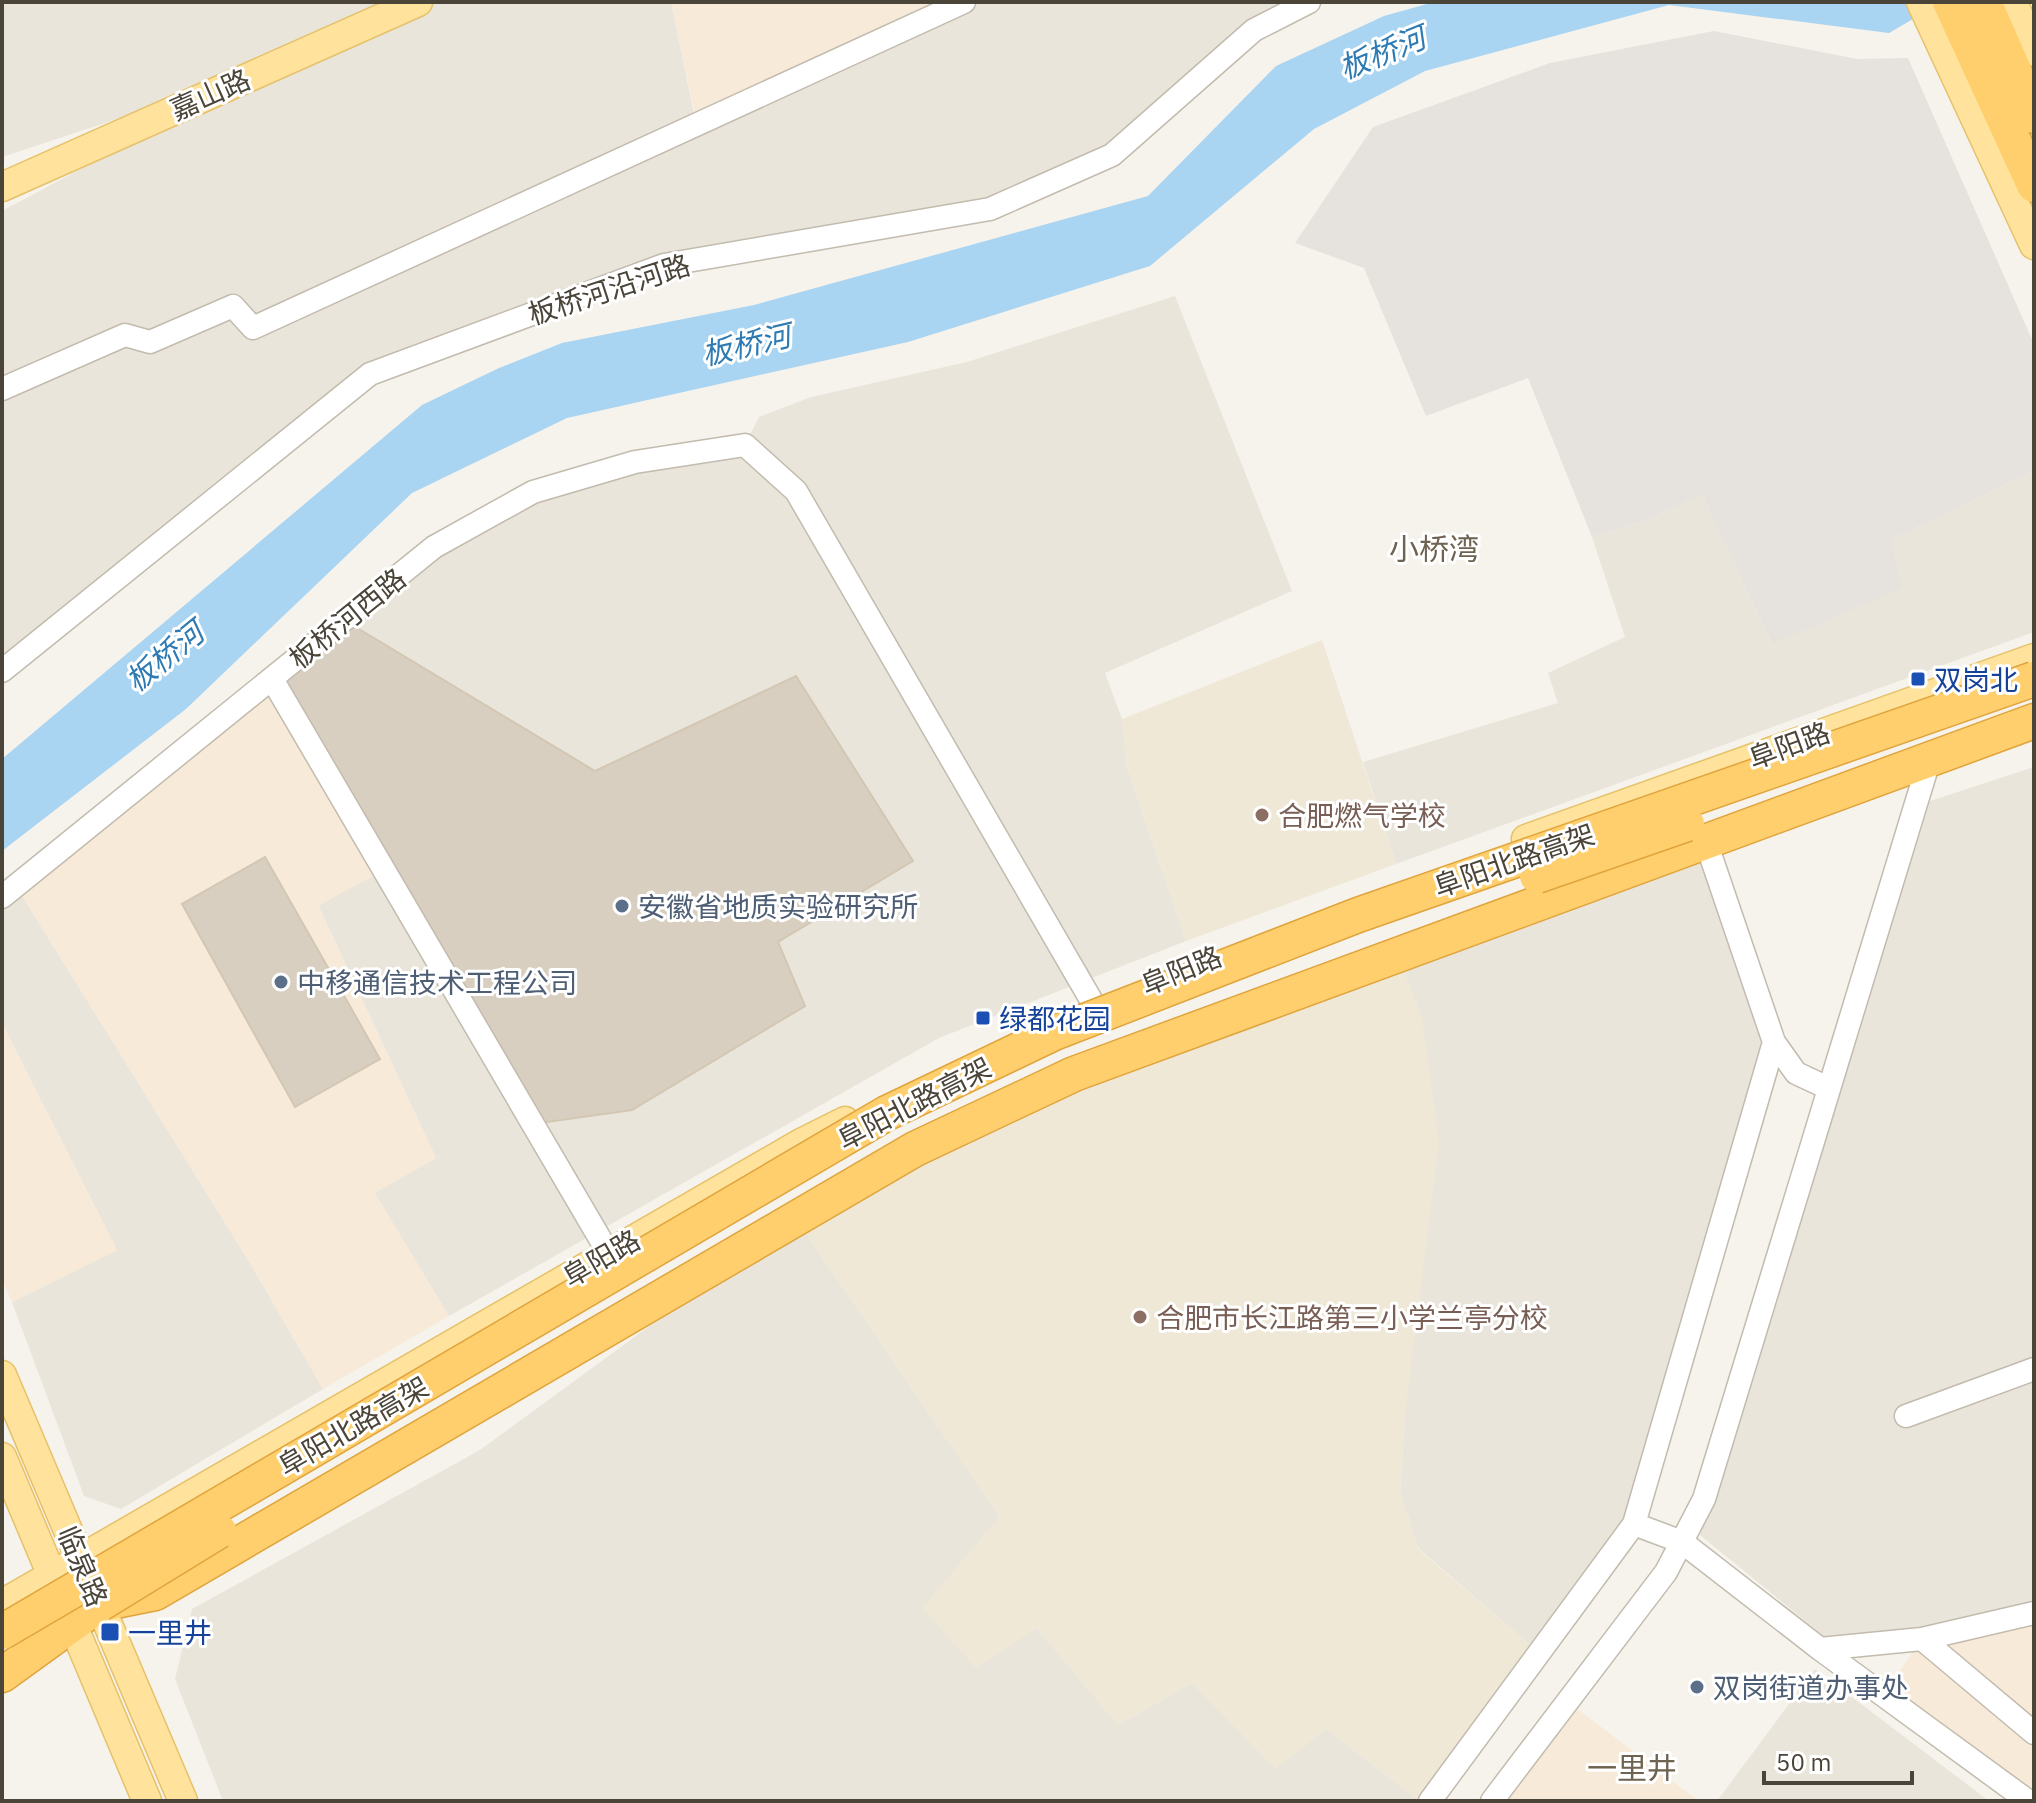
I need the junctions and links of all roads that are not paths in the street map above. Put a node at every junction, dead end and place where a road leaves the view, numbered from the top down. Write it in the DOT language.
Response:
graph roads {
  1 [pos="418,2"];
  2 [pos="964,2"];
  3 [pos="1309,2"];
  4 [pos="1963,11"];
  5 [pos="2034,52"];
  6 [pos="2034,69"];
  7 [pos="2034,116"];
  8 [pos="2034,185"];
  9 [pos="2,187"];
  10 [pos="2034,245"];
  11 [pos="2,389"];
  12 [pos="2034,658"];
  13 [pos="2,671"];
  14 [pos="272,679"];
  15 [pos="2034,679"];
  16 [pos="2034,700"];
  17 [pos="2034,721"];
  18 [pos="1929,761"];
  19 [pos="1706,842"];
  20 [pos="2,897"];
  21 [pos="1094,1005"];
  22 [pos="1774,1042"];
  23 [pos="1828,1088"];
  24 [pos="609,1254"];
  25 [pos="2034,1369"];
  26 [pos="2,1375"];
  27 [pos="1906,1416"];
  28 [pos="2,1457"];
  29 [pos="1634,1524"];
  30 [pos="1682,1542"];
  31 [pos="80,1560"];
  32 [pos="50,1577"];
  33 [pos="2,1604"];
  34 [pos="100,1604"];
  35 [pos="2034,1613"];
  36 [pos="72,1626"];
  37 [pos="2,1632"];
  38 [pos="1922,1639"];
  39 [pos="1820,1649"];
  40 [pos="2,1675"];
  41 [pos="2034,1733"];
  42 [pos="147,1801"];
  43 [pos="183,1801"];
  44 [pos="1430,1801"];
  45 [pos="1492,1801"];
  46 [pos="2028,1801"];
  1 -- 9 [label="main road, 嘉山路"];
  2 -- 11 [label="street"];
  3 -- 13 [label="street, 板桥河沿河路"];
  4 -- 5 [label="main road"];
  4 -- 6 [label="highway"];
  4 -- 7 [label="highway"];
  4 -- 8 [label="highway"];
  4 -- 10 [label="main road"];
  12 -- 21 [label="main road, 阜阳路"];
  14 -- 20 [label="street, 板桥河西路"];
  14 -- 21 [label="street, 板桥河西路"];
  14 -- 24 [label="street"];
  15 -- 37 [label="highway, 阜阳北路高架, bridge"];
  16 -- 34 [label="highway, 阜阳北路高架, bridge"];
  17 -- 18 [label="highway"];
  18 -- 19 [label="highway"];
  18 -- 23 [label="street"];
  19 -- 22 [label="street"];
  19 -- 34 [label="highway"];
  21 -- 24 [label="main road, 阜阳路"];
  22 -- 23 [label="street"];
  22 -- 29 [label="street"];
  23 -- 30 [label="street"];
  24 -- 31 [label="main road, 阜阳路"];
  25 -- 27 [label="street"];
  26 -- 31 [label="main road, 临泉路"];
  28 -- 32 [label="main road, 临泉路"];
  29 -- 30 [label="street"];
  29 -- 44 [label="street"];
  30 -- 39 [label="street"];
  30 -- 45 [label="street"];
  31 -- 32 [label="main road, 阜阳路"];
  31 -- 34 [label="main road, 临泉路"];
  32 -- 33 [label="main road, 阜阳路"];
  32 -- 36 [label="main road, 临泉路"];
  34 -- 36 [label="highway"];
  34 -- 43 [label="main road, 临泉路"];
  35 -- 38 [label="street"];
  36 -- 40 [label="highway"];
  36 -- 42 [label="main road, 临泉路"];
  38 -- 39 [label="street"];
  38 -- 41 [label="street"];
  39 -- 46 [label="street"];
}
